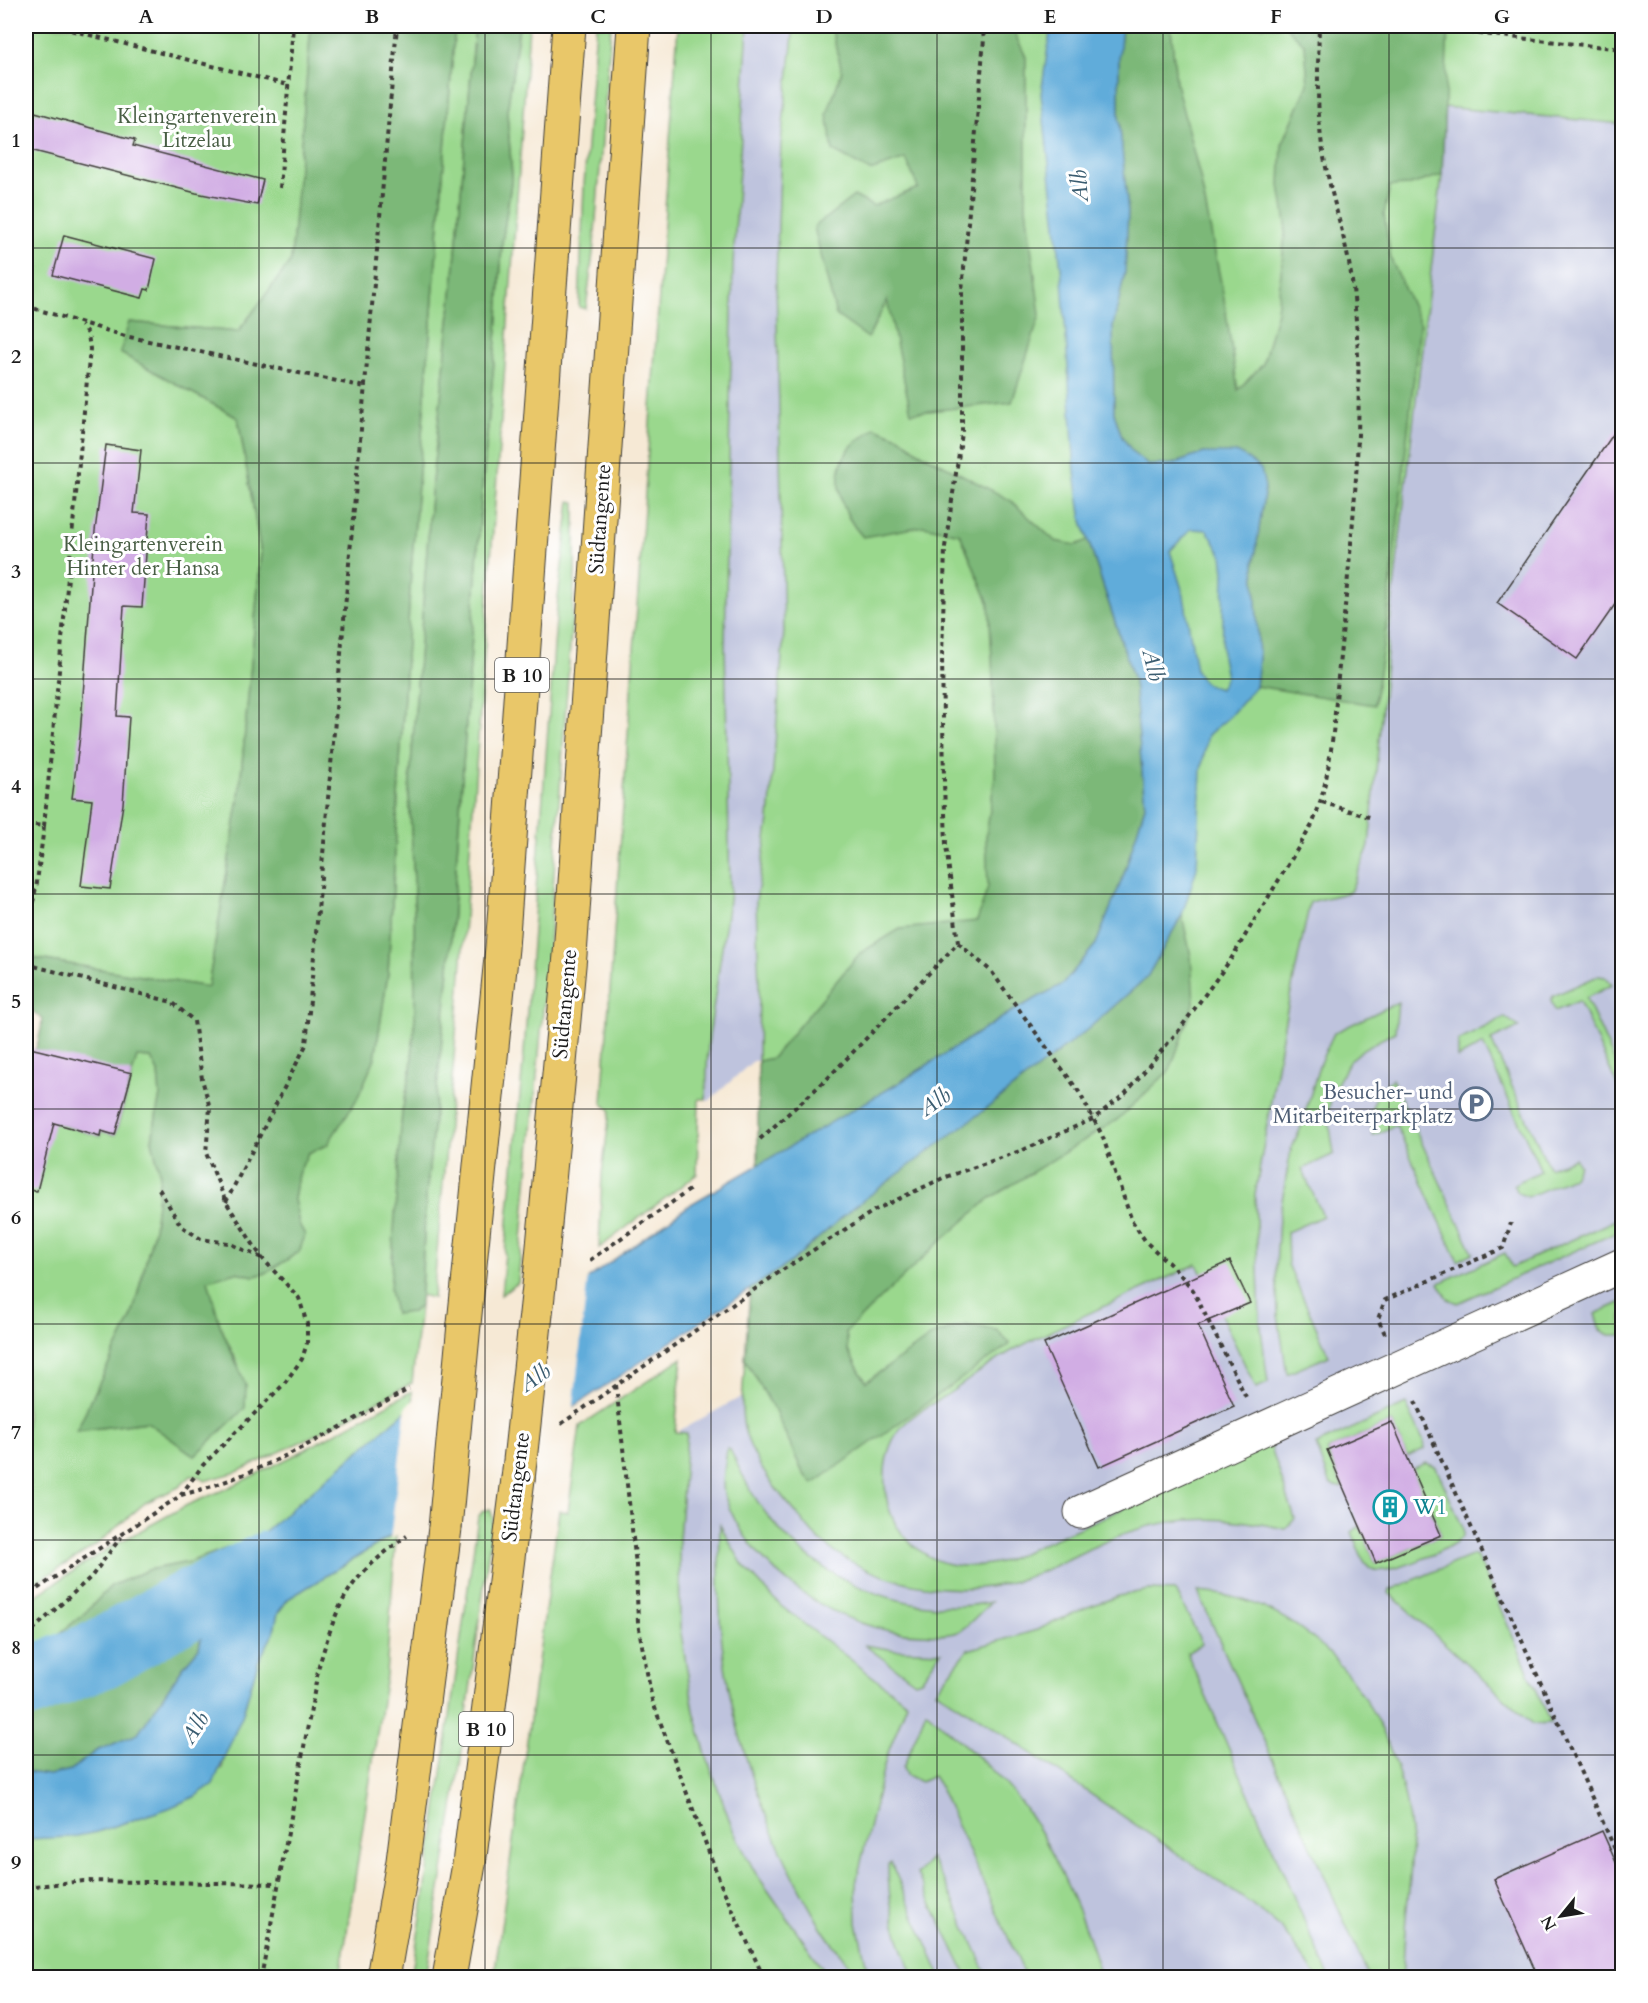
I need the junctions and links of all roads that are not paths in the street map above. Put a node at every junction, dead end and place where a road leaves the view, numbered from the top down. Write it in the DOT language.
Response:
graph roads {
  1 [pos="569,26"];
  2 [pos="634,26"];
  3 [pos="1623,1265"];
  4 [pos="1081,1512"];
  5 [pos="383,1977"];
  6 [pos="449,1977"];
  1 -- 5 [label="highway, B 10, bridge"];
  2 -- 6 [label="highway, Südtangente / B 10, bridge"];
  3 -- 4 [label="lane"];
}
